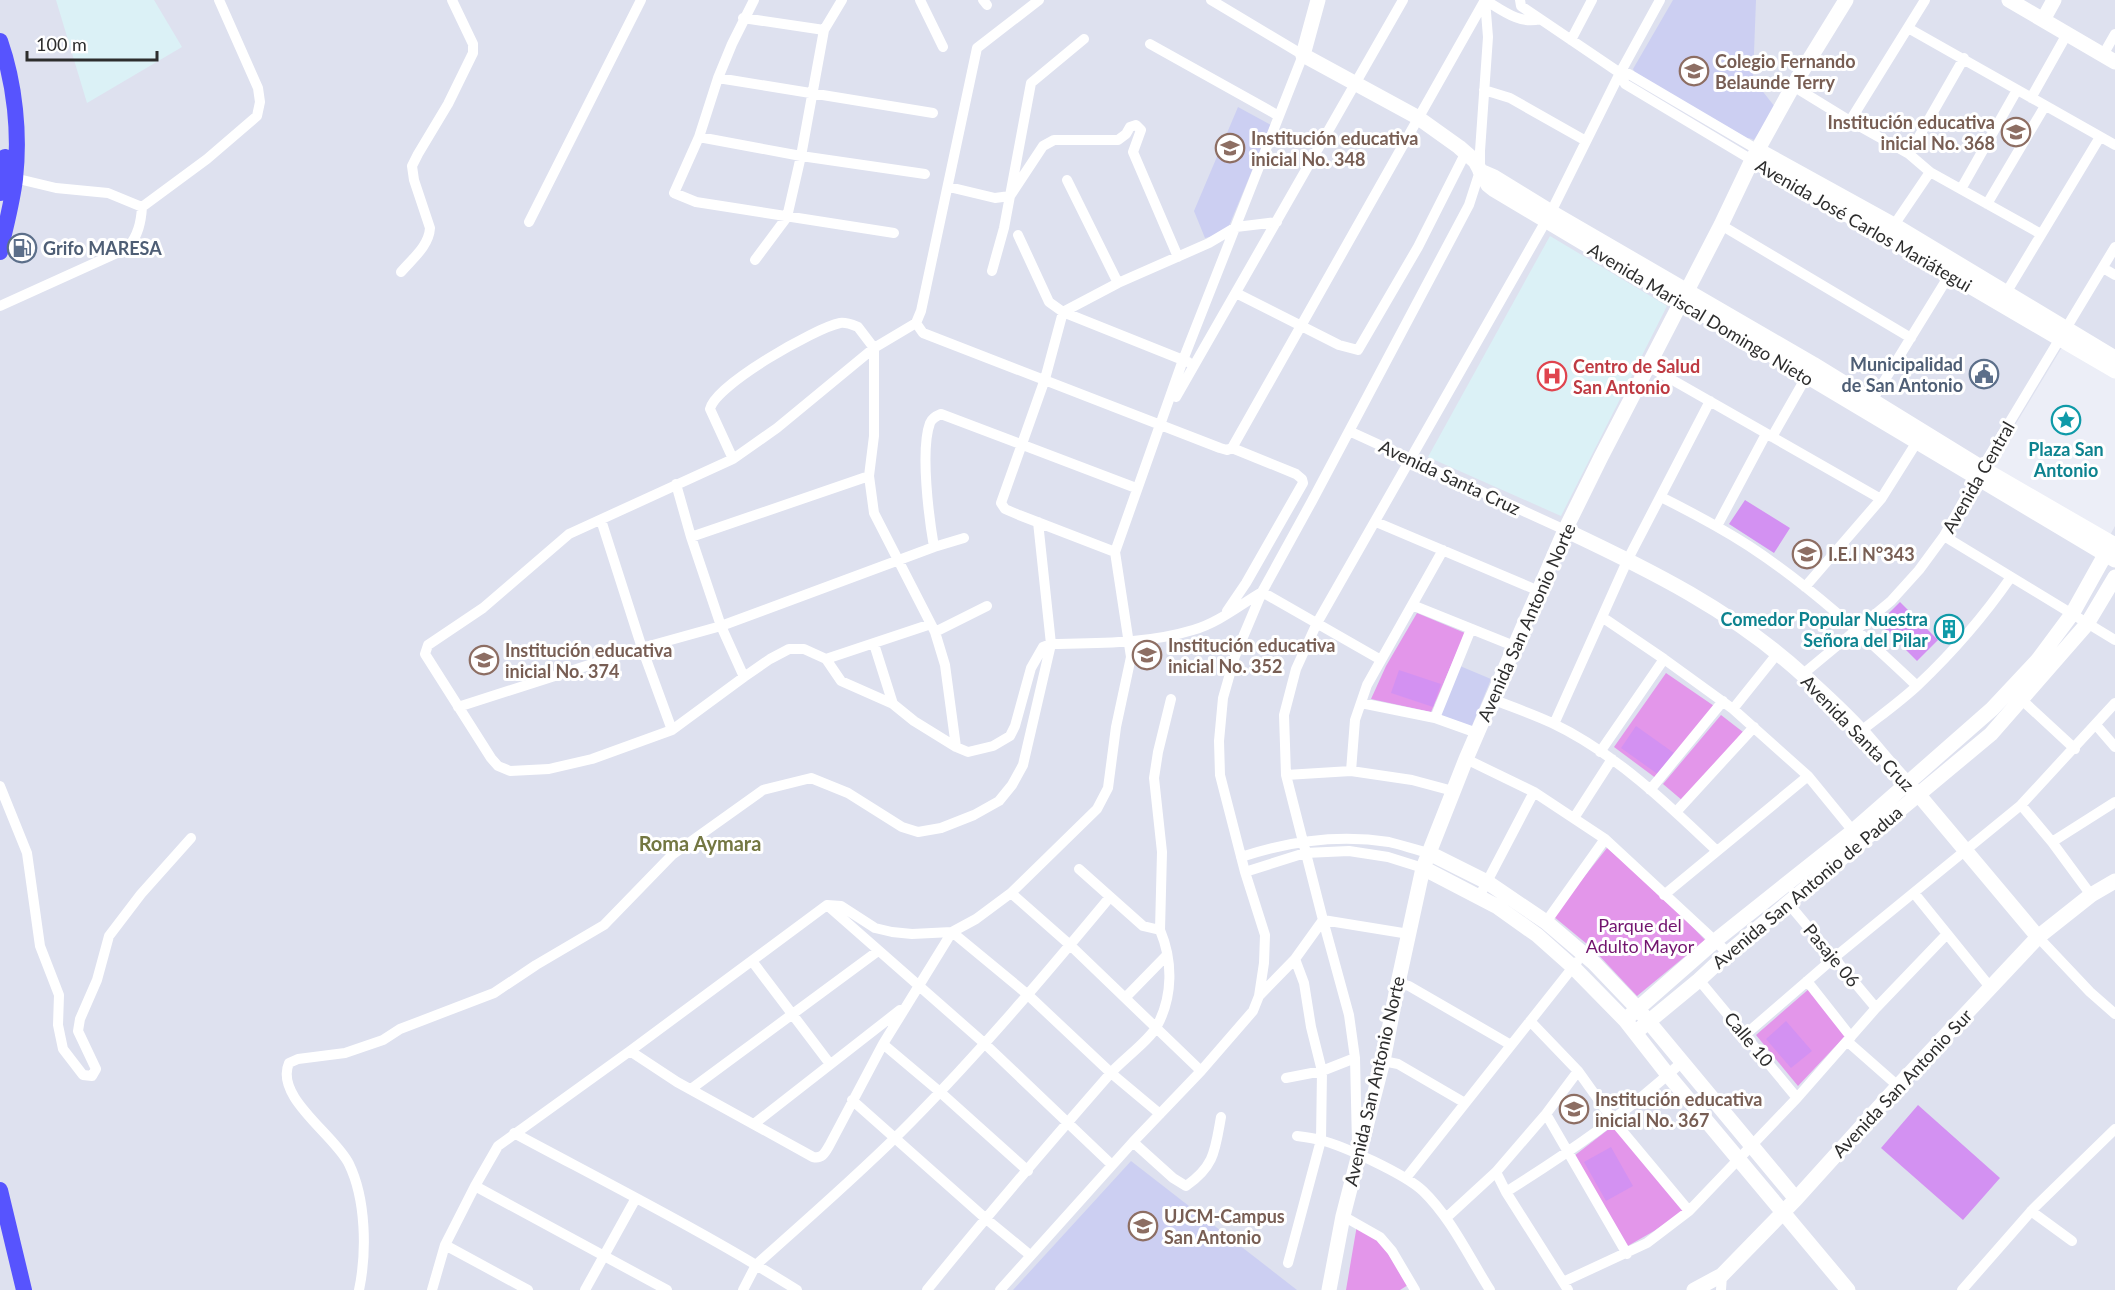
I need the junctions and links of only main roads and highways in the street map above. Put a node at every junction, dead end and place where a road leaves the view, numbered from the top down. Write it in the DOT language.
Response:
graph roads {
  1 [pos="0,41"];
  2 [pos="0,70"];
  3 [pos="9,177"];
  4 [pos="0,193"];
  5 [pos="0,252"];
  6 [pos="0,1190"];
  7 [pos="0,1233"];
  8 [pos="14,1290"];
  9 [pos="24,1290"];
  1 -- 3 [label="main road"];
  2 -- 3 [label="main road"];
  3 -- 4 [label="main road"];
  3 -- 5 [label="main road"];
  6 -- 9 [label="main road"];
  7 -- 8 [label="main road"];
}
